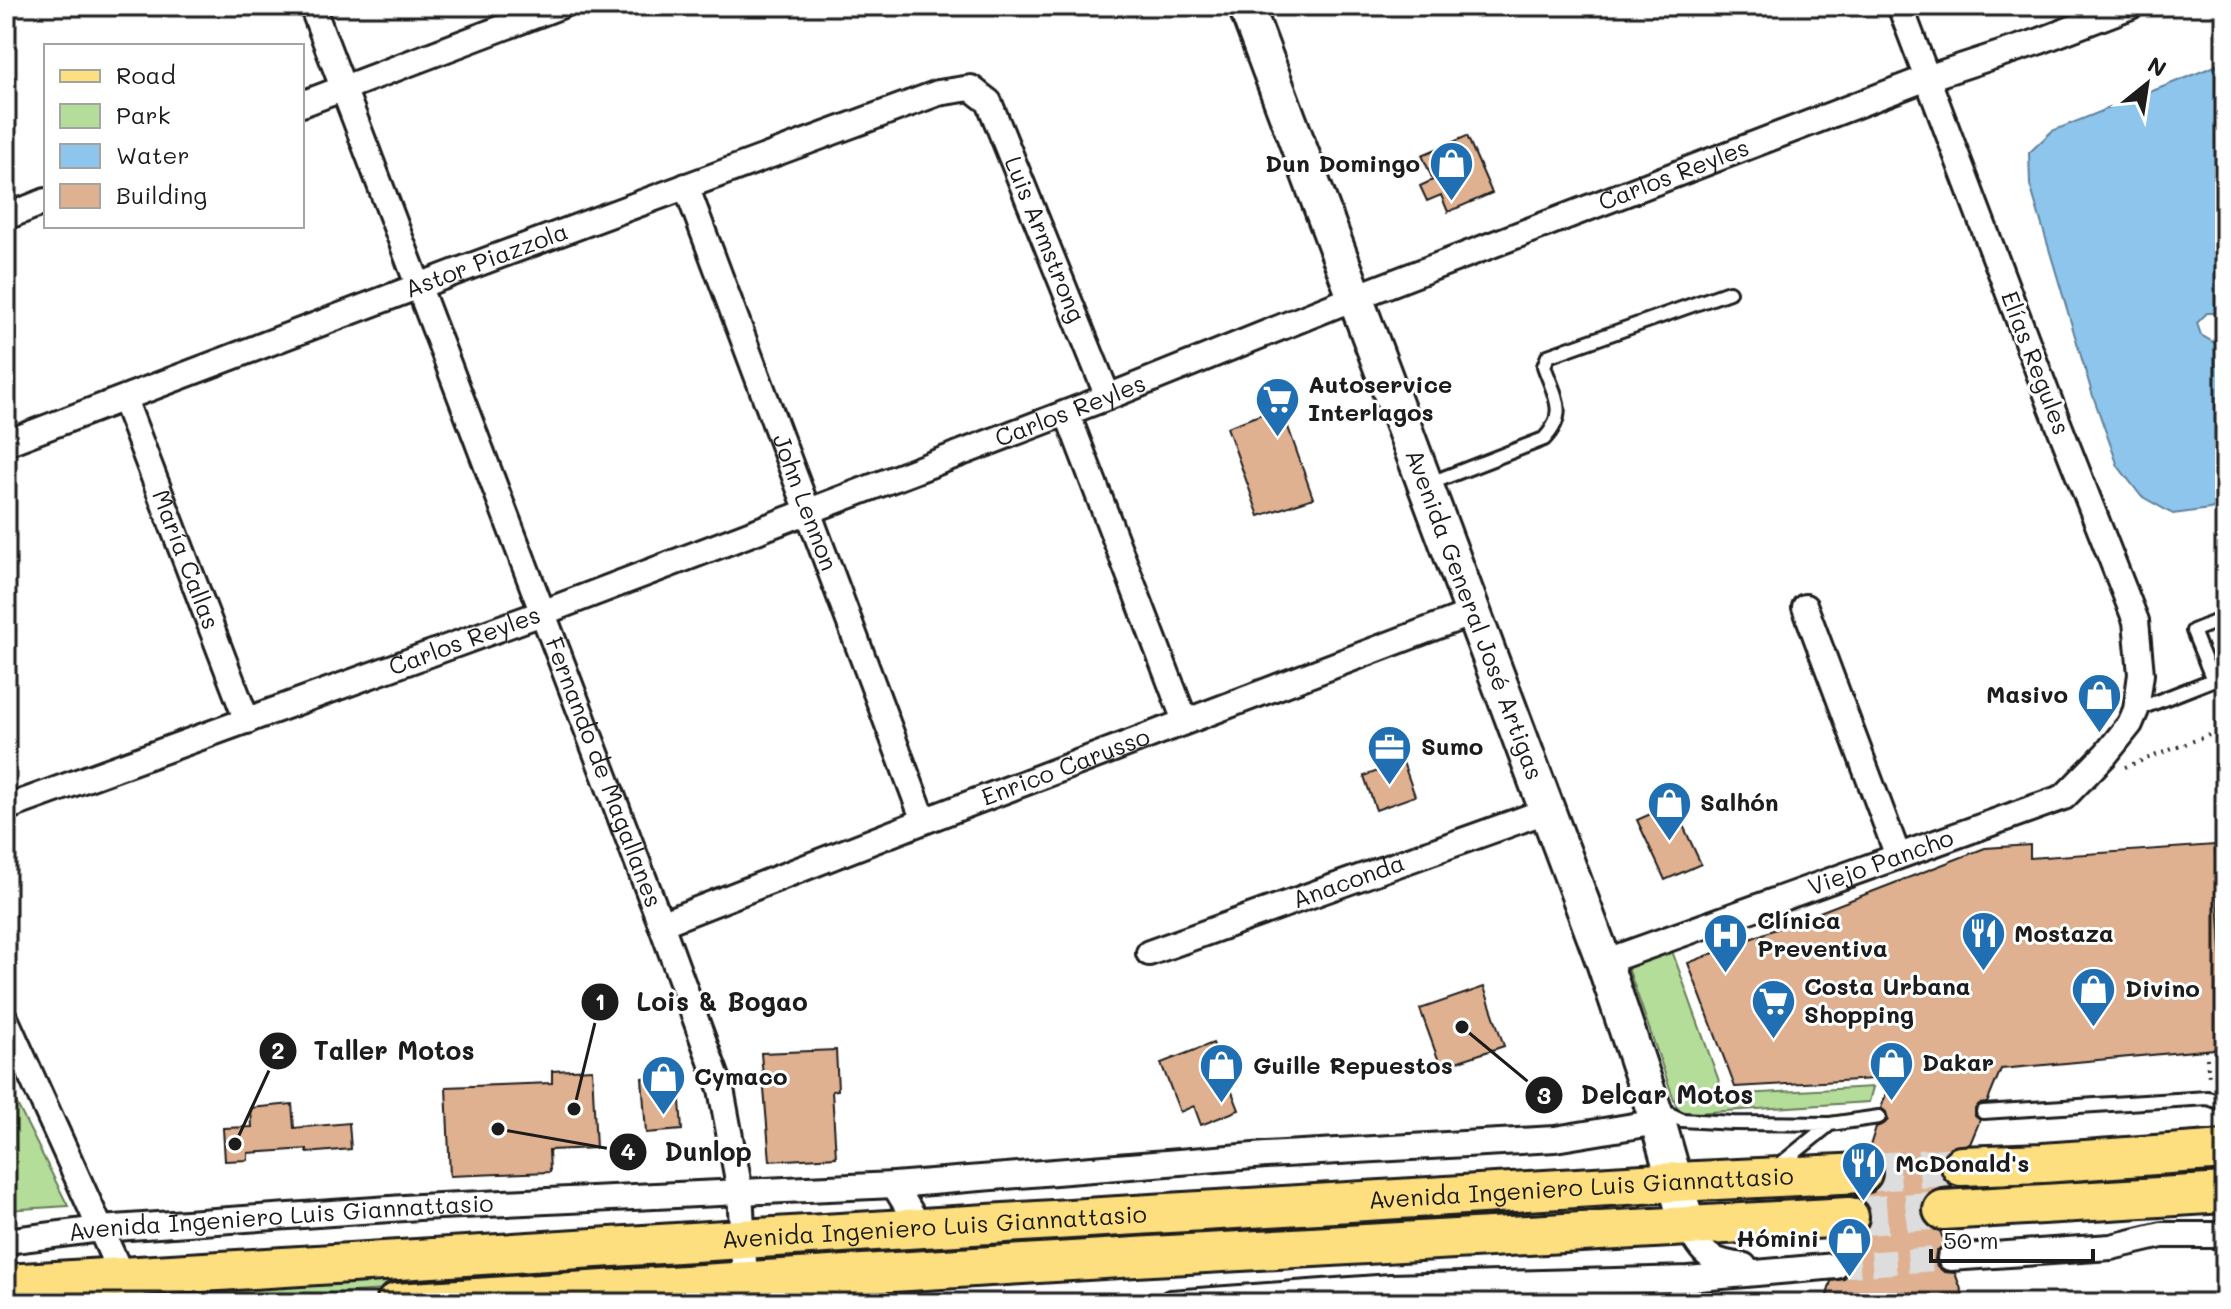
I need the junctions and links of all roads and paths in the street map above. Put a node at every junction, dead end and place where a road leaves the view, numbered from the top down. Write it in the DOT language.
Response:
graph roads {
  1 [pos="312,6"];
  2 [pos="560,6"];
  3 [pos="1246,6"];
  4 [pos="1900,6"];
  5 [pos="2131,6"];
  6 [pos="1927,78"];
  7 [pos="344,88"];
  8 [pos="971,88"];
  9 [pos="304,103"];
  10 [pos="686,186"];
  11 [pos="44,202"];
  12 [pos="6,217"];
  13 [pos="419,287"];
  14 [pos="1729,292"];
  15 [pos="1356,297"];
  16 [pos="1108,397"];
  17 [pos="124,399"];
  18 [pos="1067,413"];
  19 [pos="6,443"];
  20 [pos="1425,485"];
  21 [pos="807,512"];
  22 [pos="1805,607"];
  23 [pos="542,613"];
  24 [pos="1472,613"];
  25 [pos="2225,618"];
  26 [pos="2219,677"];
  27 [pos="2133,717"];
  28 [pos="247,721"];
  29 [pos="1185,721"];
  30 [pos="2225,729"];
  31 [pos="2118,770"];
  32 [pos="2225,776"];
  33 [pos="2221,807"];
  34 [pos="6,808"];
  35 [pos="1546,811"];
  36 [pos="924,821"];
  37 [pos="1898,856"];
  38 [pos="661,924"];
  39 [pos="1149,953"];
  40 [pos="1604,962"];
  41 [pos="6,1020"];
  42 [pos="2206,1050"];
  43 [pos="2225,1076"];
  44 [pos="2225,1094"];
  45 [pos="2208,1098"];
  46 [pos="2225,1104"];
  47 [pos="1983,1112"];
  48 [pos="1655,1113"];
  49 [pos="1879,1117"];
  50 [pos="1830,1124"];
  51 [pos="2225,1150"];
  52 [pos="1961,1166"];
  53 [pos="1862,1173"];
  54 [pos="1765,1177"];
  55 [pos="1676,1182"];
  56 [pos="894,1185"];
  57 [pos="740,1191"];
  58 [pos="2225,1193"];
  59 [pos="1943,1210"];
  60 [pos="1849,1217"];
  61 [pos="1688,1227"];
  62 [pos="100,1229"];
  63 [pos="921,1229"];
  64 [pos="2225,1235"];
  65 [pos="742,1239"];
  66 [pos="6,1241"];
  67 [pos="1386,1243"];
  68 [pos="1950,1258"];
  69 [pos="1836,1266"];
  70 [pos="1788,1271"];
  71 [pos="745,1281"];
  72 [pos="6,1284"];
  73 [pos="128,1290"];
  74 [pos="1392,1295"];
  75 [pos="396,1303"];
  76 [pos="1171,1303"];
  1 -- 7 [label="street, Fernando de Magallanes"];
  2 -- 7 [label="street"];
  3 -- 15 [label="street, Avenida General José Artigas"];
  4 -- 6 [label="street, Elías Regules"];
  5 -- 6 [label="street, Carlos Reyles"];
  6 -- 15 [label="street, Carlos Reyles"];
  6 -- 27 [label="street, Elías Regules"];
  7 -- 9 [label="street"];
  7 -- 13 [label="street, Fernando de Magallanes"];
  8 -- 10 [label="street, Astor Piazzola"];
  8 -- 16 [label="street, Luis Armstrong"];
  10 -- 13 [label="street, Astor Piazzola"];
  10 -- 21 [label="street, John Lennon"];
  11 -- 12 [label="street"];
  13 -- 17 [label="street, Astor Piazzola"];
  13 -- 23 [label="street, Fernando de Magallanes"];
  14 -- 20 [label="lane"];
  15 -- 16 [label="street, Carlos Reyles"];
  15 -- 20 [label="street, Avenida General José Artigas"];
  16 -- 18 [label="street, Carlos Reyles"];
  17 -- 19 [label="street, Astor Piazzola"];
  17 -- 28 [label="street, María Callas"];
  18 -- 21 [label="street, Carlos Reyles"];
  18 -- 29 [label="street"];
  20 -- 24 [label="street, Avenida General José Artigas"];
  21 -- 23 [label="street, Carlos Reyles"];
  21 -- 36 [label="street, John Lennon"];
  22 -- 37 [label="street"];
  23 -- 28 [label="street, Carlos Reyles"];
  23 -- 38 [label="street, Fernando de Magallanes"];
  24 -- 29 [label="street, Enrico Carusso"];
  24 -- 35 [label="street, Avenida General José Artigas"];
  25 -- 26 [label="lane"];
  26 -- 27 [label="lane"];
  27 -- 37 [label="street, Viejo Pancho"];
  28 -- 34 [label="street, Carlos Reyles"];
  29 -- 36 [label="street, Enrico Carusso"];
  30 -- 31 [label="path"];
  32 -- 33 [label="path"];
  35 -- 39 [label="street, Anaconda"];
  35 -- 40 [label="street, Avenida General José Artigas"];
  36 -- 38 [label="street, Enrico Carusso"];
  37 -- 40 [label="street, Viejo Pancho"];
  38 -- 57 [label="street, Fernando de Magallanes"];
  40 -- 48 [label="street, Avenida General José Artigas"];
  41 -- 62 [label="street"];
  42 -- 43 [label="path"];
  44 -- 45 [label="lane"];
  45 -- 46 [label="lane"];
  45 -- 47 [label="lane"];
  48 -- 50 [label="lane"];
  48 -- 55 [label="street, Avenida General José Artigas"];
  48 -- 56 [label="street, Avenida Ingeniero Luis Giannattasio"];
  49 -- 50 [label="lane"];
  50 -- 54 [label="lane"];
  51 -- 52 [label="main road"];
  53 -- 54 [label="main road, Avenida Ingeniero Luis Giannattasio"];
  54 -- 55 [label="main road, Avenida Ingeniero Luis Giannattasio"];
  55 -- 61 [label="street, Avenida General José Artigas"];
  55 -- 63 [label="main road, Avenida Ingeniero Luis Giannattasio"];
  56 -- 57 [label="street, Avenida Ingeniero Luis Giannattasio"];
  56 -- 63 [label="street"];
  57 -- 62 [label="street, Avenida Ingeniero Luis Giannattasio"];
  57 -- 65 [label="street, Fernando de Magallanes"];
  58 -- 59 [label="main road"];
  60 -- 61 [label="main road, Avenida Ingeniero Luis Giannattasio"];
  61 -- 67 [label="main road, Avenida Ingeniero Luis Giannattasio"];
  61 -- 70 [label="street"];
  62 -- 66 [label="street, Avenida Ingeniero Luis Giannattasio"];
  62 -- 73 [label="street"];
  63 -- 65 [label="main road, Avenida Ingeniero Luis Giannattasio"];
  64 -- 68 [label="street"];
  65 -- 71 [label="street, Fernando de Magallanes"];
  65 -- 73 [label="main road, Avenida Ingeniero Luis Giannattasio"];
  67 -- 71 [label="main road, Avenida Ingeniero Luis Giannattasio"];
  67 -- 74 [label="street"];
  69 -- 70 [label="street"];
  70 -- 74 [label="street"];
  71 -- 75 [label="main road, Avenida Ingeniero Luis Giannattasio"];
  72 -- 73 [label="main road, Avenida Ingeniero Luis Giannattasio"];
  74 -- 76 [label="street"];
}
